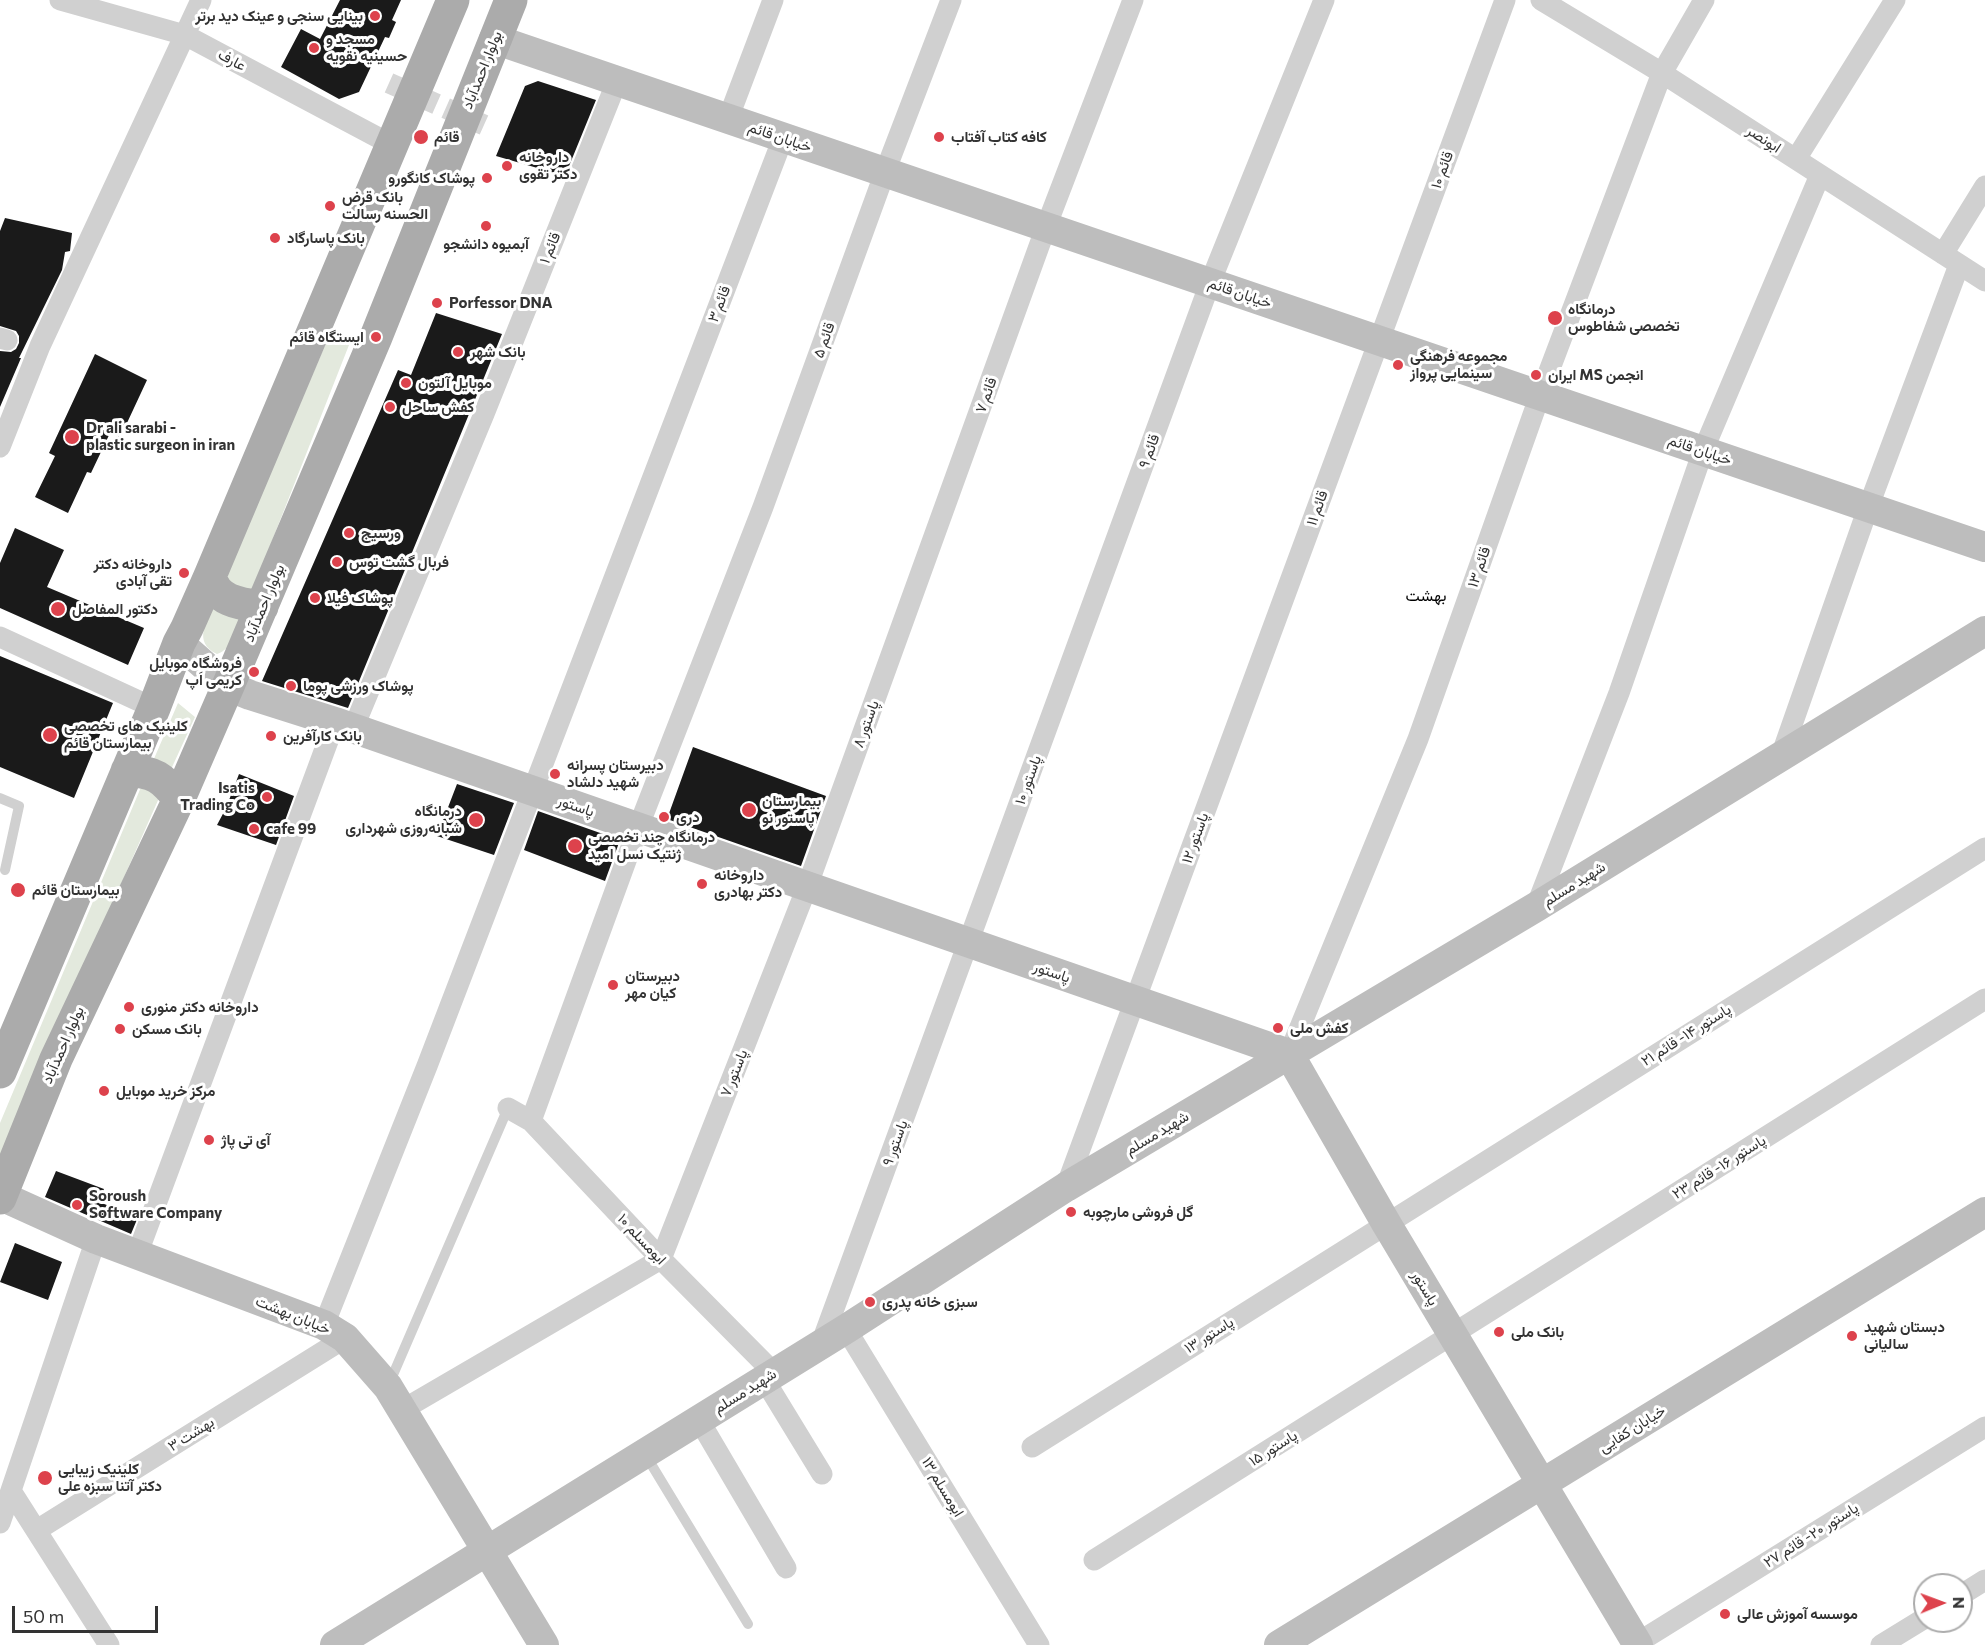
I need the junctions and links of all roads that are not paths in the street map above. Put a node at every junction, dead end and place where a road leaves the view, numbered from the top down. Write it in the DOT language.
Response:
graph roads {
  1 [pos="60,0"];
  2 [pos="201,0"];
  3 [pos="453,0"];
  4 [pos="510,0"];
  5 [pos="773,0"];
  6 [pos="951,0"];
  7 [pos="1133,0"];
  8 [pos="1324,0"];
  9 [pos="1505,0"];
  10 [pos="1541,0"];
  11 [pos="1704,0"];
  12 [pos="1895,0"];
  13 [pos="184,35"];
  14 [pos="494,39"];
  15 [pos="1662,73"];
  16 [pos="617,81"];
  17 [pos="728,119"];
  18 [pos="783,138"];
  19 [pos="393,146"];
  20 [pos="1796,159"];
  21 [pos="885,172"];
  22 [pos="1820,175"];
  23 [pos="1985,186"];
  24 [pos="1046,227"];
  25 [pos="1951,259"];
  26 [pos="1985,281"];
  27 [pos="1210,283"];
  28 [pos="1379,340"];
  29 [pos="1540,395"];
  30 [pos="0,447"];
  31 [pos="1703,451"];
  32 [pos="1868,508"];
  33 [pos="1985,547"];
  34 [pos="925,562"];
  35 [pos="210,576"];
  36 [pos="262,607"];
  37 [pos="1088,618"];
  38 [pos="1985,630"];
  39 [pos="0,637"];
  40 [pos="179,643"];
  41 [pos="1255,675"];
  42 [pos="228,686"];
  43 [pos="154,708"];
  44 [pos="344,726"];
  45 [pos="1781,756"];
  46 [pos="127,771"];
  47 [pos="533,791"];
  48 [pos="0,798"];
  49 [pos="179,799"];
  50 [pos="638,828"];
  51 [pos="1985,848"];
  52 [pos="5,870"];
  53 [pos="807,887"];
  54 [pos="1536,907"];
  55 [pos="969,943"];
  56 [pos="1985,999"];
  57 [pos="1135,1000"];
  58 [pos="1289,1054"];
  59 [pos="0,1072"];
  60 [pos="508,1108"];
  61 [pos="531,1121"];
  62 [pos="1066,1187"];
  63 [pos="0,1197"];
  64 [pos="1985,1212"];
  65 [pos="1386,1223"];
  66 [pos="96,1239"];
  67 [pos="137,1255"];
  68 [pos="661,1259"];
  69 [pos="334,1331"];
  70 [pos="1453,1335"];
  71 [pos="834,1336"];
  72 [pos="769,1376"];
  73 [pos="395,1399"];
  74 [pos="699,1420"];
  75 [pos="1985,1427"];
  76 [pos="1032,1447"];
  77 [pos="645,1454"];
  78 [pos="822,1474"];
  79 [pos="1542,1485"];
  80 [pos="11,1491"];
  81 [pos="0,1523"];
  82 [pos="37,1530"];
  83 [pos="487,1551"];
  84 [pos="1094,1560"];
  85 [pos="786,1568"];
  86 [pos="748,1624"];
  87 [pos="1913,1625"];
  88 [pos="109,1645"];
  89 [pos="334,1645"];
  90 [pos="544,1645"];
  91 [pos="1039,1645"];
  92 [pos="1279,1645"];
  93 [pos="1636,1645"];
  94 [pos="1881,1645"];
  1 -- 13 [label="street, عارف"];
  2 -- 13 [label="street"];
  3 -- 19 [label="main road"];
  4 -- 14 [label="main road, بولوار احمدآباد"];
  5 -- 17 [label="street"];
  6 -- 21 [label="street, قائم ۵"];
  7 -- 24 [label="street, قائم ۷"];
  8 -- 27 [label="street, قائم ۹"];
  9 -- 28 [label="street, قائم ۱۰"];
  10 -- 15 [label="street, ابونصر"];
  11 -- 15 [label="street, قائم ۱۳"];
  12 -- 20 [label="street"];
  13 -- 19 [label="street, عارف"];
  13 -- 30 [label="street"];
  14 -- 16 [label="street, خیابان قائم"];
  14 -- 36 [label="main road, بولوار احمدآباد"];
  15 -- 20 [label="street, ابونصر"];
  15 -- 29 [label="street, قائم ۱۳"];
  16 -- 17 [label="street, خیابان قائم"];
  16 -- 44 [label="street, قائم ۱"];
  17 -- 18 [label="street, خیابان قائم"];
  18 -- 21 [label="street, خیابان قائم"];
  18 -- 47 [label="street, قائم ۳"];
  19 -- 35 [label="main road"];
  20 -- 22 [label="street, ابونصر"];
  21 -- 24 [label="street, خیابان قائم"];
  21 -- 50 [label="street, قائم ۵"];
  22 -- 25 [label="street, ابونصر"];
  22 -- 31 [label="street"];
  23 -- 25 [label="street"];
  24 -- 27 [label="street, خیابان قائم"];
  24 -- 34 [label="street, قائم ۷"];
  25 -- 26 [label="street, ابونصر"];
  25 -- 32 [label="street"];
  27 -- 28 [label="street, خیابان قائم"];
  27 -- 37 [label="street, قائم ۹"];
  28 -- 29 [label="street, خیابان قائم"];
  28 -- 41 [label="street, قائم ۱۱"];
  29 -- 31 [label="street, خیابان قائم"];
  29 -- 58 [label="street, قائم ۱۳"];
  31 -- 32 [label="street, خیابان قائم"];
  31 -- 54 [label="street"];
  32 -- 33 [label="street, خیابان قائم"];
  32 -- 45 [label="street"];
  34 -- 53 [label="street, پاستور ۸"];
  35 -- 36 [label="main road"];
  35 -- 40 [label="main road"];
  36 -- 42 [label="main road, بولوار احمدآباد"];
  37 -- 55 [label="street, پاستور ۱۰"];
  38 -- 45 [label="street, شهید مسلم"];
  39 -- 43 [label="street"];
  40 -- 42 [label="street, پاستور"];
  40 -- 43 [label="main road"];
  41 -- 57 [label="street, پاستور ۱۲"];
  42 -- 44 [label="street, پاستور"];
  42 -- 49 [label="main road, بولوار احمدآباد"];
  43 -- 46 [label="main road"];
  44 -- 47 [label="street, پاستور"];
  44 -- 67 [label="street, قائم ۱"];
  45 -- 54 [label="street, شهید مسلم"];
  46 -- 49 [label="main road"];
  46 -- 59 [label="main road"];
  47 -- 50 [label="street, پاستور"];
  47 -- 69 [label="street, قائم ۳"];
  48 -- 52 [label="lane"];
  49 -- 63 [label="main road, بولوار احمدآباد"];
  50 -- 53 [label="street, پاستور"];
  50 -- 61 [label="street, قائم ۵"];
  51 -- 65 [label="street, پاستور ۱۴- قائم ۲۱"];
  53 -- 55 [label="street, پاستور"];
  53 -- 68 [label="street, پاستور ۷"];
  54 -- 58 [label="street, شهید مسلم"];
  55 -- 57 [label="street, پاستور"];
  55 -- 71 [label="street, پاستور ۹"];
  56 -- 70 [label="street, پاستور ۱۶- قائم ۲۳"];
  57 -- 58 [label="street, پاستور"];
  57 -- 62 [label="street, پاستور ۱۲"];
  58 -- 62 [label="street, شهید مسلم"];
  58 -- 65 [label="street, پاستور"];
  60 -- 61 [label="street, ابومسلم ۱۰"];
  60 -- 73 [label="lane"];
  61 -- 68 [label="street, ابومسلم ۱۰"];
  62 -- 71 [label="street, شهید مسلم"];
  63 -- 66 [label="street, خیابان بهشت"];
  64 -- 79 [label="street, خیابان کفایی"];
  65 -- 70 [label="street, پاستور"];
  65 -- 76 [label="street, پاستور ۱۳"];
  66 -- 67 [label="street, خیابان بهشت"];
  66 -- 80 [label="street"];
  67 -- 69 [label="street, خیابان بهشت"];
  68 -- 72 [label="street, ابومسلم ۱۰"];
  68 -- 73 [label="street"];
  69 -- 73 [label="street, خیابان بهشت"];
  69 -- 82 [label="street, بهشت ۳"];
  70 -- 79 [label="street, پاستور"];
  70 -- 84 [label="street, پاستور ۱۵"];
  71 -- 72 [label="street, شهید مسلم"];
  71 -- 91 [label="street, ابومسلم ۱۳"];
  72 -- 74 [label="street, شهید مسلم"];
  72 -- 78 [label="street, ابومسلم ۱۰"];
  73 -- 83 [label="street, خیابان بهشت"];
  74 -- 77 [label="street, شهید مسلم"];
  74 -- 85 [label="street"];
  75 -- 93 [label="street, پاستور ۲۰- قائم ۲۷"];
  77 -- 83 [label="street, شهید مسلم"];
  77 -- 86 [label="lane"];
  79 -- 92 [label="street, خیابان کفایی"];
  79 -- 93 [label="street, پاستور"];
  80 -- 81 [label="street"];
  80 -- 82 [label="street"];
  82 -- 88 [label="street"];
  83 -- 89 [label="street, شهید مسلم"];
  83 -- 90 [label="street, خیابان بهشت"];
  87 -- 94 [label="street"];
}
